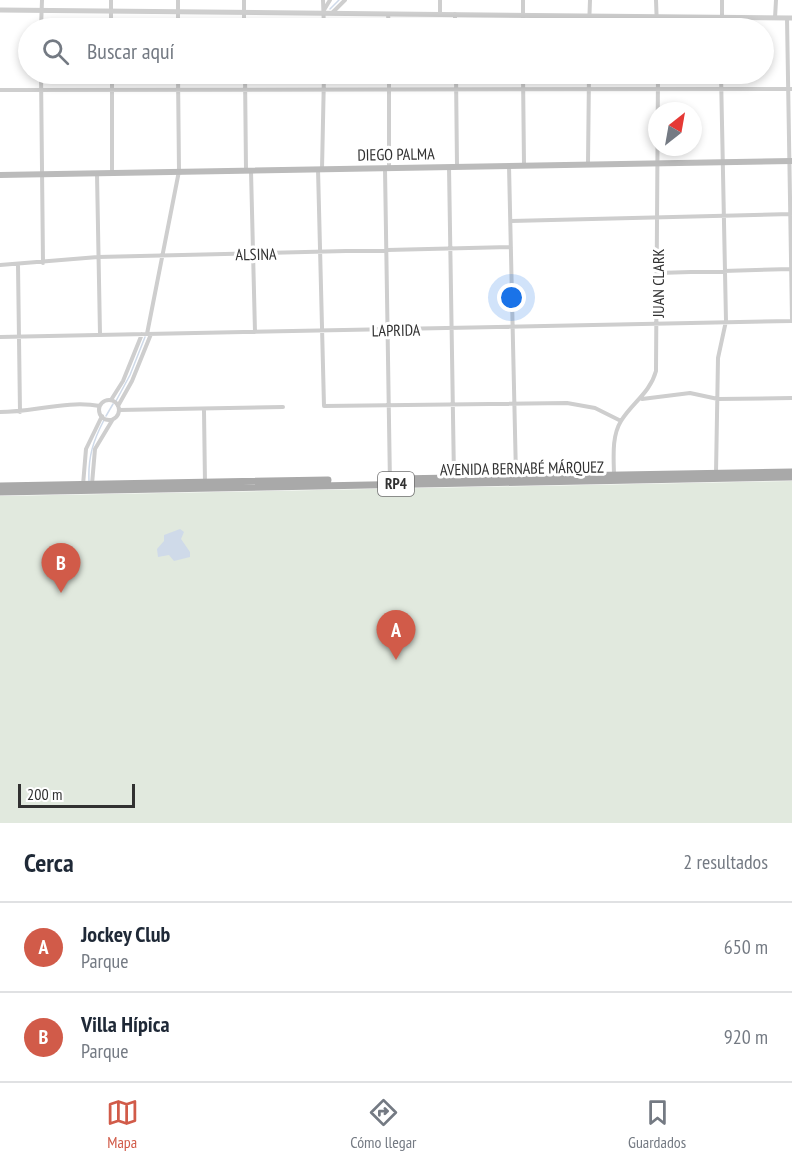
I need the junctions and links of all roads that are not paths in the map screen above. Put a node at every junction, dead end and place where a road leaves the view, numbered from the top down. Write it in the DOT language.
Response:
graph roads {
  1 [pos="42,0"];
  2 [pos="111,0"];
  3 [pos="178,0"];
  4 [pos="244,0"];
  5 [pos="323,0"];
  6 [pos="330,0"];
  7 [pos="345,0"];
  8 [pos="440,0"];
  9 [pos="523,0"];
  10 [pos="590,0"];
  11 [pos="656,0"];
  12 [pos="722,0"];
  13 [pos="776,0"];
  14 [pos="0,9"];
  15 [pos="42,10"];
  16 [pos="111,10"];
  17 [pos="178,11"];
  18 [pos="323,11"];
  19 [pos="244,12"];
  20 [pos="333,12"];
  21 [pos="440,12"];
  22 [pos="388,13"];
  23 [pos="455,13"];
  24 [pos="523,14"];
  25 [pos="589,15"];
  26 [pos="656,16"];
  27 [pos="722,16"];
  28 [pos="42,18"];
  29 [pos="111,18"];
  30 [pos="178,18"];
  31 [pos="244,18"];
  32 [pos="323,18"];
  33 [pos="388,18"];
  34 [pos="455,18"];
  35 [pos="523,18"];
  36 [pos="776,18"];
  37 [pos="790,18"];
  38 [pos="41,84"];
  39 [pos="112,84"];
  40 [pos="178,84"];
  41 [pos="246,84"];
  42 [pos="324,84"];
  43 [pos="390,84"];
  44 [pos="456,84"];
  45 [pos="523,84"];
  46 [pos="589,84"];
  47 [pos="657,84"];
  48 [pos="721,84"];
  49 [pos="112,89"];
  50 [pos="178,89"];
  51 [pos="721,89"];
  52 [pos="791,89"];
  53 [pos="0,90"];
  54 [pos="41,90"];
  55 [pos="456,90"];
  56 [pos="523,90"];
  57 [pos="589,90"];
  58 [pos="657,90"];
  59 [pos="246,91"];
  60 [pos="324,91"];
  61 [pos="390,91"];
  62 [pos="791,161"];
  63 [pos="656,162"];
  64 [pos="721,162"];
  65 [pos="588,164"];
  66 [pos="509,165"];
  67 [pos="524,165"];
  68 [pos="448,166"];
  69 [pos="457,166"];
  70 [pos="387,168"];
  71 [pos="320,169"];
  72 [pos="179,171"];
  73 [pos="249,171"];
  74 [pos="112,173"];
  75 [pos="41,174"];
  76 [pos="97,174"];
  77 [pos="0,175"];
  78 [pos="791,214"];
  79 [pos="723,216"];
  80 [pos="657,217"];
  81 [pos="511,220"];
  82 [pos="511,247"];
  83 [pos="451,250"];
  84 [pos="387,251"];
  85 [pos="253,253"];
  86 [pos="319,253"];
  87 [pos="164,255"];
  88 [pos="98,257"];
  89 [pos="43,263"];
  90 [pos="0,265"];
  91 [pos="18,265"];
  92 [pos="792,269"];
  93 [pos="725,271"];
  94 [pos="658,273"];
  95 [pos="792,320"];
  96 [pos="726,321"];
  97 [pos="658,322"];
  98 [pos="514,327"];
  99 [pos="453,328"];
  100 [pos="388,330"];
  101 [pos="322,331"];
  102 [pos="255,332"];
  103 [pos="100,334"];
  104 [pos="147,334"];
  105 [pos="0,337"];
  106 [pos="19,337"];
  107 [pos="792,398"];
  108 [pos="642,399"];
  109 [pos="718,399"];
  110 [pos="111,400"];
  111 [pos="515,402"];
  112 [pos="454,403"];
  113 [pos="388,404"];
  114 [pos="100,406"];
  115 [pos="283,406"];
  116 [pos="118,408"];
  117 [pos="204,410"];
  118 [pos="0,412"];
  119 [pos="20,412"];
  120 [pos="102,416"];
  121 [pos="113,418"];
  122 [pos="621,421"];
  123 [pos="792,472"];
  124 [pos="716,473"];
  125 [pos="516,477"];
  126 [pos="792,477"];
  127 [pos="454,478"];
  128 [pos="614,478"];
  129 [pos="390,481"];
  130 [pos="92,484"];
  131 [pos="83,485"];
  132 [pos="205,485"];
  133 [pos="0,486"];
  134 [pos="0,492"];
  1 -- 15 [label="street"];
  2 -- 16 [label="street"];
  3 -- 17 [label="street"];
  4 -- 19 [label="street"];
  5 -- 18 [label="street"];
  6 -- 18 [label="street"];
  7 -- 20 [label="street"];
  8 -- 21 [label="street"];
  9 -- 24 [label="street"];
  10 -- 25 [label="street"];
  11 -- 26 [label="street"];
  12 -- 27 [label="street"];
  13 -- 36 [label="street"];
  14 -- 15 [label="street"];
  15 -- 16 [label="street"];
  15 -- 28 [label="street"];
  16 -- 17 [label="street"];
  16 -- 29 [label="street"];
  17 -- 19 [label="street"];
  17 -- 30 [label="street"];
  18 -- 19 [label="street"];
  18 -- 20 [label="street"];
  18 -- 32 [label="street"];
  19 -- 31 [label="street"];
  20 -- 22 [label="street"];
  21 -- 22 [label="street"];
  21 -- 23 [label="street"];
  22 -- 33 [label="street"];
  23 -- 24 [label="street"];
  23 -- 34 [label="street"];
  24 -- 25 [label="street"];
  24 -- 35 [label="street"];
  25 -- 26 [label="street"];
  26 -- 27 [label="street"];
  27 -- 36 [label="street"];
  36 -- 37 [label="street"];
  37 -- 52 [label="street"];
  38 -- 54 [label="street"];
  39 -- 49 [label="street"];
  40 -- 50 [label="street"];
  41 -- 59 [label="street"];
  42 -- 60 [label="street"];
  43 -- 61 [label="street"];
  44 -- 55 [label="street"];
  45 -- 56 [label="street"];
  46 -- 57 [label="street"];
  47 -- 58 [label="street, JUAN CLARK"];
  48 -- 51 [label="street"];
  49 -- 50 [label="street"];
  49 -- 54 [label="street"];
  49 -- 74 [label="street"];
  50 -- 59 [label="street"];
  50 -- 72 [label="street"];
  51 -- 52 [label="street"];
  51 -- 58 [label="street"];
  51 -- 64 [label="street"];
  52 -- 62 [label="street"];
  53 -- 54 [label="street"];
  54 -- 75 [label="street"];
  55 -- 56 [label="street"];
  55 -- 61 [label="street"];
  55 -- 69 [label="street"];
  56 -- 57 [label="street"];
  56 -- 67 [label="street"];
  57 -- 58 [label="street"];
  57 -- 65 [label="street"];
  58 -- 63 [label="street, JUAN CLARK"];
  59 -- 60 [label="street"];
  59 -- 73 [label="street"];
  60 -- 61 [label="street"];
  60 -- 71 [label="street"];
  61 -- 70 [label="street"];
  62 -- 64 [label="main road, DIEGO PALMA"];
  62 -- 78 [label="street"];
  63 -- 64 [label="main road, DIEGO PALMA"];
  63 -- 65 [label="main road, DIEGO PALMA"];
  63 -- 80 [label="street, JUAN CLARK"];
  64 -- 79 [label="street"];
  65 -- 67 [label="main road, DIEGO PALMA"];
  66 -- 67 [label="main road, DIEGO PALMA"];
  66 -- 69 [label="main road, DIEGO PALMA"];
  66 -- 81 [label="street"];
  68 -- 69 [label="main road, DIEGO PALMA"];
  68 -- 70 [label="main road, DIEGO PALMA"];
  68 -- 83 [label="street"];
  70 -- 71 [label="main road, DIEGO PALMA"];
  70 -- 84 [label="street"];
  71 -- 73 [label="main road, DIEGO PALMA"];
  71 -- 86 [label="street"];
  72 -- 73 [label="main road, DIEGO PALMA"];
  72 -- 74 [label="main road, DIEGO PALMA"];
  72 -- 87 [label="street"];
  73 -- 85 [label="street"];
  74 -- 76 [label="main road, DIEGO PALMA"];
  75 -- 76 [label="main road, DIEGO PALMA"];
  75 -- 77 [label="main road, DIEGO PALMA"];
  75 -- 89 [label="street"];
  76 -- 88 [label="street"];
  78 -- 79 [label="street"];
  78 -- 92 [label="street"];
  79 -- 80 [label="street"];
  79 -- 93 [label="street"];
  80 -- 81 [label="street"];
  80 -- 94 [label="street, JUAN CLARK"];
  81 -- 82 [label="street"];
  82 -- 83 [label="street, ALSINA"];
  82 -- 98 [label="street"];
  83 -- 84 [label="street, ALSINA"];
  83 -- 99 [label="street"];
  84 -- 86 [label="street, ALSINA"];
  84 -- 100 [label="street"];
  85 -- 86 [label="street, ALSINA"];
  85 -- 87 [label="street, ALSINA"];
  85 -- 102 [label="street"];
  86 -- 101 [label="street"];
  87 -- 88 [label="street, ALSINA"];
  87 -- 104 [label="street"];
  88 -- 89 [label="street, ALSINA"];
  88 -- 103 [label="street"];
  89 -- 91 [label="street, ALSINA"];
  90 -- 91 [label="street, ALSINA"];
  91 -- 106 [label="street"];
  92 -- 93 [label="street"];
  92 -- 95 [label="street"];
  93 -- 94 [label="street"];
  93 -- 96 [label="street"];
  94 -- 97 [label="street, JUAN CLARK"];
  95 -- 96 [label="street, LAPRIDA"];
  96 -- 97 [label="street, LAPRIDA"];
  96 -- 109 [label="street"];
  97 -- 98 [label="street, LAPRIDA"];
  97 -- 108 [label="street, JUAN CLARK"];
  98 -- 99 [label="street, LAPRIDA"];
  98 -- 111 [label="street"];
  99 -- 100 [label="street, LAPRIDA"];
  99 -- 112 [label="street"];
  100 -- 101 [label="street, LAPRIDA"];
  100 -- 113 [label="street"];
  101 -- 102 [label="street, LAPRIDA"];
  101 -- 113 [label="street"];
  102 -- 104 [label="street, LAPRIDA"];
  103 -- 104 [label="street, LAPRIDA"];
  103 -- 106 [label="street, LAPRIDA"];
  104 -- 110 [label="street"];
  104 -- 116 [label="street"];
  105 -- 106 [label="street, LAPRIDA"];
  106 -- 119 [label="street"];
  107 -- 109 [label="street"];
  108 -- 109 [label="street"];
  108 -- 122 [label="street, JUAN CLARK"];
  109 -- 124 [label="street"];
  110 -- 114 [label="street"];
  110 -- 116 [label="street"];
  111 -- 112 [label="street"];
  111 -- 122 [label="street"];
  111 -- 125 [label="street"];
  112 -- 113 [label="street"];
  112 -- 127 [label="street"];
  113 -- 129 [label="street"];
  114 -- 119 [label="street"];
  114 -- 120 [label="street"];
  115 -- 117 [label="street"];
  116 -- 117 [label="street"];
  116 -- 121 [label="street"];
  117 -- 132 [label="street"];
  118 -- 119 [label="street"];
  120 -- 121 [label="street"];
  120 -- 131 [label="street"];
  121 -- 130 [label="street"];
  122 -- 128 [label="street"];
  123 -- 124 [label="main road, AVENIDA BERNABÉ MÁRQUEZ / RP4"];
  124 -- 128 [label="main road, AVENIDA BERNABÉ MÁRQUEZ / RP4"];
  125 -- 127 [label="main road, AVENIDA BERNABÉ MÁRQUEZ / RP4"];
  125 -- 128 [label="main road, AVENIDA BERNABÉ MÁRQUEZ / RP4"];
  126 -- 128 [label="main road, AVENIDA BERNABÉ MÁRQUEZ / RP4"];
  127 -- 129 [label="main road, AVENIDA BERNABÉ MÁRQUEZ / RP4"];
  128 -- 129 [label="main road, AVENIDA BERNABÉ MÁRQUEZ / RP4"];
  129 -- 132 [label="main road, AVENIDA BERNABÉ MÁRQUEZ / RP4"];
  130 -- 131 [label="main road, AVENIDA BERNABÉ MÁRQUEZ / RP4"];
  130 -- 132 [label="main road, AVENIDA BERNABÉ MÁRQUEZ / RP4"];
  131 -- 133 [label="main road, AVENIDA BERNABÉ MÁRQUEZ / RP4"];
  132 -- 134 [label="main road, AVENIDA BERNABÉ MÁRQUEZ / RP4"];
}
